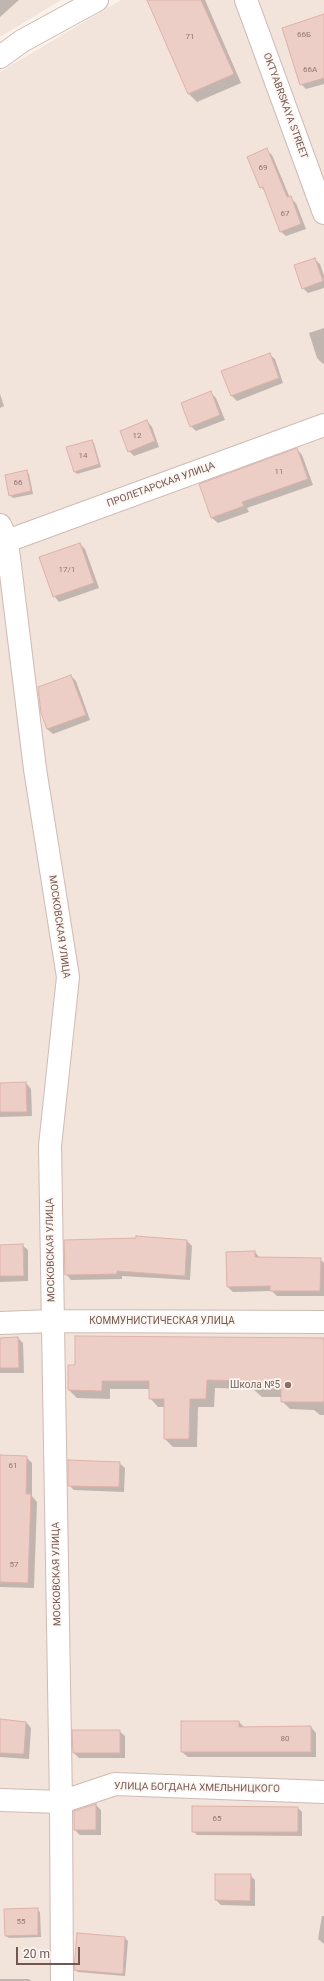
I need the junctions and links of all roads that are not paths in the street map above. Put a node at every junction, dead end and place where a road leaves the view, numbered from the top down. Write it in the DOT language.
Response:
graph roads {
  1 [pos="97,0"];
  2 [pos="246,0"];
  3 [pos="0,57"];
  4 [pos="324,212"];
  5 [pos="324,425"];
  6 [pos="2,537"];
  7 [pos="52,1321"];
  8 [pos="324,1322"];
  9 [pos="0,1323"];
  10 [pos="324,1792"];
  11 [pos="0,1800"];
  12 [pos="61,1802"];
  13 [pos="62,1981"];
  1 -- 3 [label="street"];
  2 -- 4 [label="street, OKTYABRSKAYA STREET"];
  5 -- 6 [label="street, ПРОЛЕТАРСКАЯ УЛИЦА"];
  6 -- 7 [label="street, МОСКОВСКАЯ УЛИЦА"];
  7 -- 8 [label="street, КОММУНИСТИЧЕСКАЯ УЛИЦА"];
  7 -- 9 [label="street, КОММУНИСТИЧЕСКАЯ УЛИЦА"];
  7 -- 12 [label="street, МОСКОВСКАЯ УЛИЦА"];
  10 -- 12 [label="street, УЛИЦА БОГДАНА ХМЕЛЬНИЦКОГО"];
  11 -- 12 [label="street, УЛИЦА БОГДАНА ХМЕЛЬНИЦКОГО"];
  12 -- 13 [label="street, МОСКОВСКАЯ УЛИЦА"];
}
